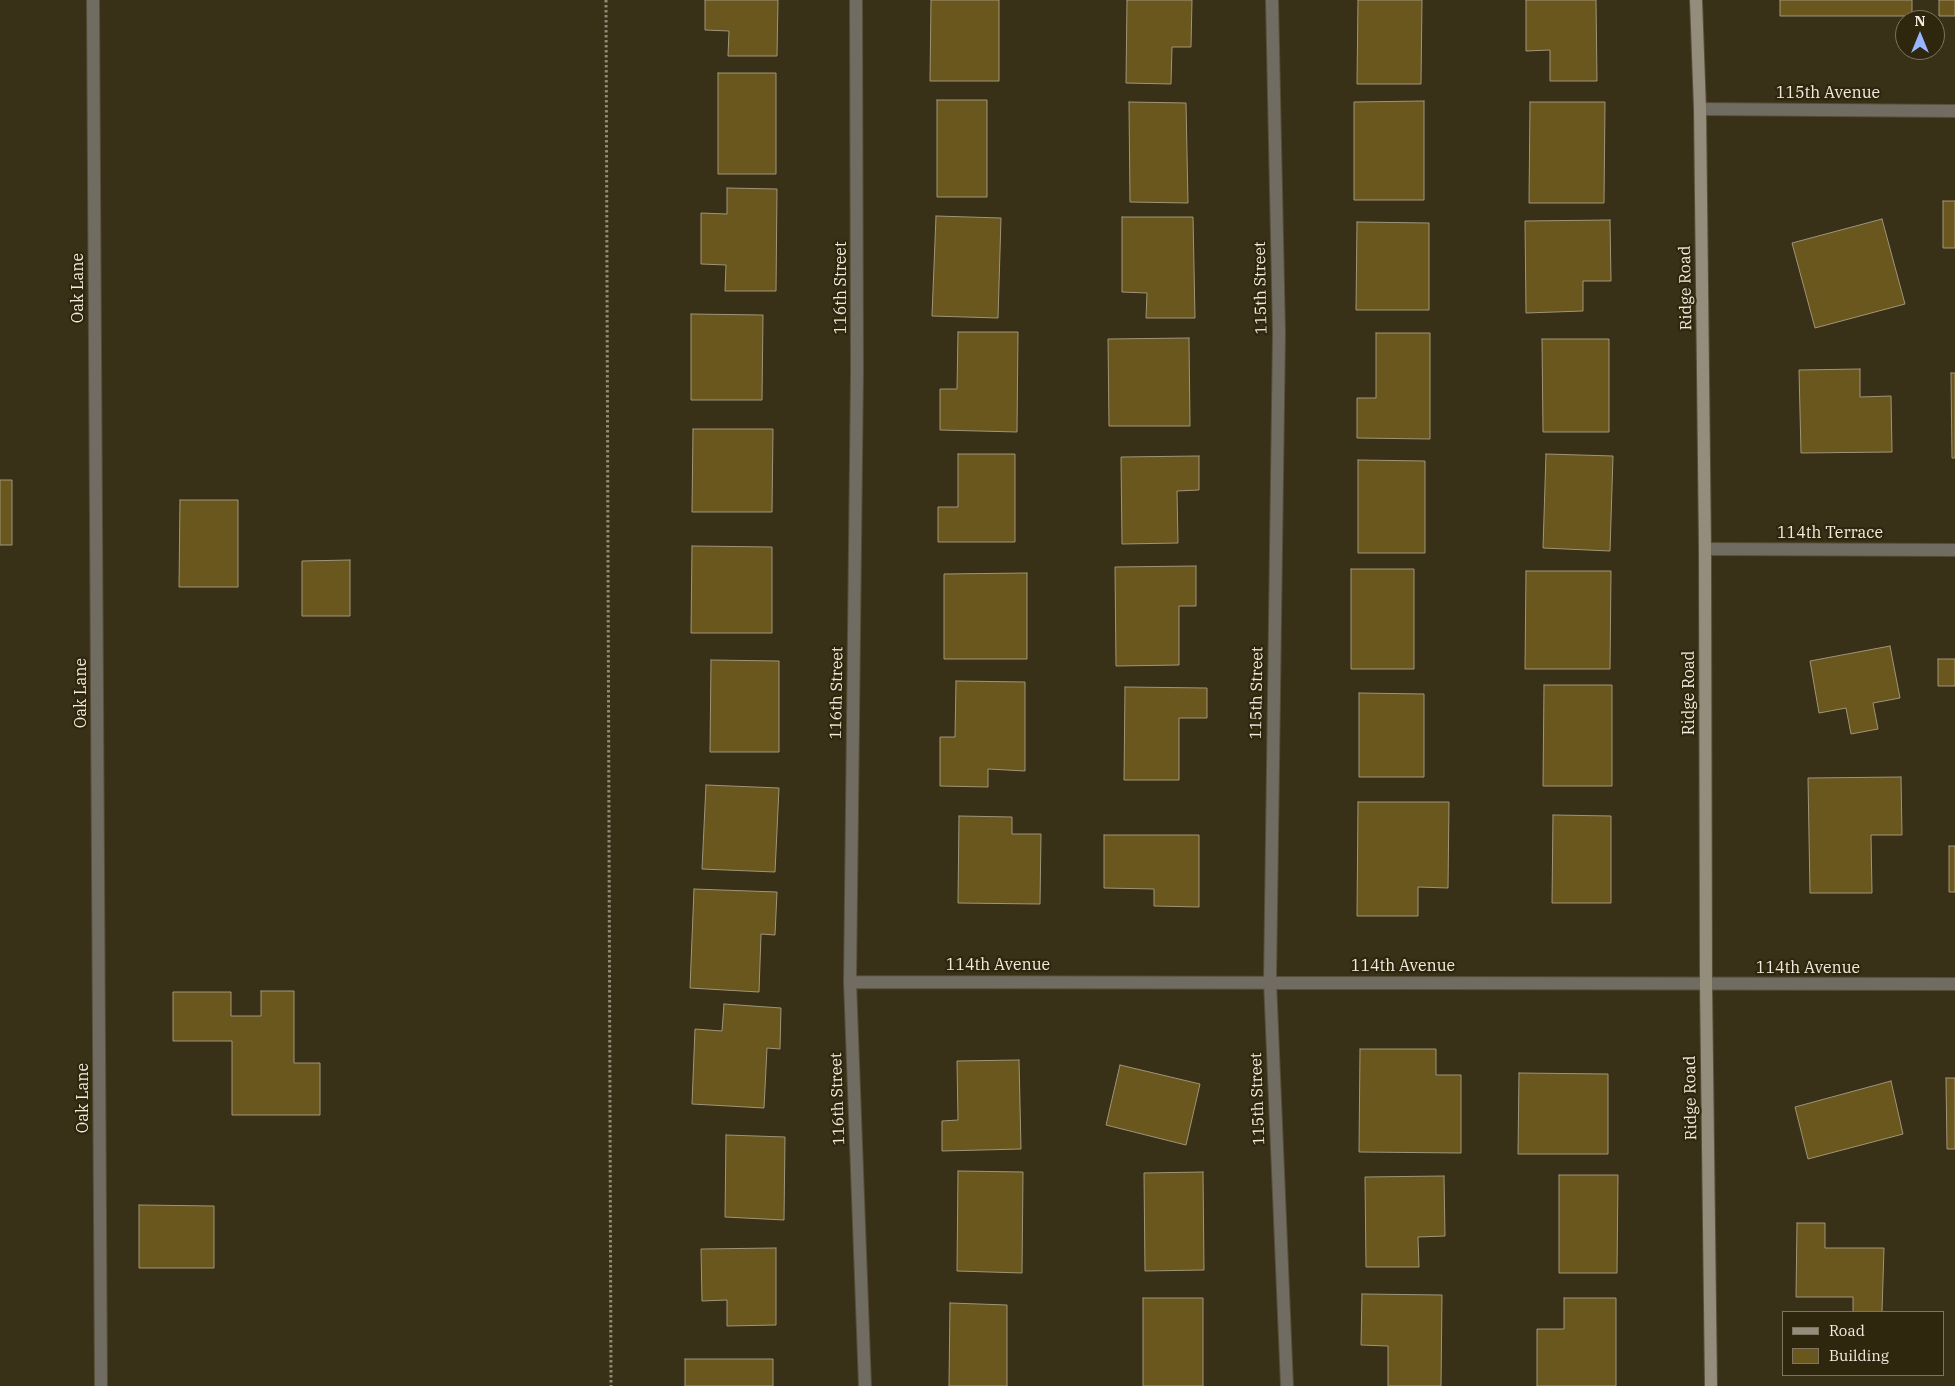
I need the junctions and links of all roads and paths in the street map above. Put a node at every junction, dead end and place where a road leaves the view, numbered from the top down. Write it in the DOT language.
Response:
graph roads {
  1 [pos="93,0"];
  2 [pos="606,0"];
  3 [pos="856,0"];
  4 [pos="1272,0"];
  5 [pos="1696,0"];
  6 [pos="1700,109"];
  7 [pos="1955,111"];
  8 [pos="1705,549"];
  9 [pos="1955,550"];
  10 [pos="1270,981"];
  11 [pos="850,982"];
  12 [pos="1706,984"];
  13 [pos="1955,984"];
  14 [pos="101,1386"];
  15 [pos="611,1386"];
  16 [pos="865,1386"];
  17 [pos="1287,1386"];
  18 [pos="1710,1386"];
  1 -- 14 [label="street, Oak Lane"];
  2 -- 15 [label="path"];
  3 -- 11 [label="street, 116th Street"];
  4 -- 10 [label="street, 115th Street"];
  5 -- 6 [label="street, Ridge Road"];
  6 -- 7 [label="street, 115th Avenue"];
  6 -- 8 [label="street, Ridge Road"];
  8 -- 9 [label="street, 114th Terrace"];
  8 -- 12 [label="street, Ridge Road"];
  10 -- 11 [label="street, 114th Avenue"];
  10 -- 12 [label="street, 114th Avenue"];
  10 -- 17 [label="street, 115th Street"];
  11 -- 16 [label="street, 116th Street"];
  12 -- 13 [label="street, 114th Avenue"];
  12 -- 18 [label="street, Ridge Road"];
}
